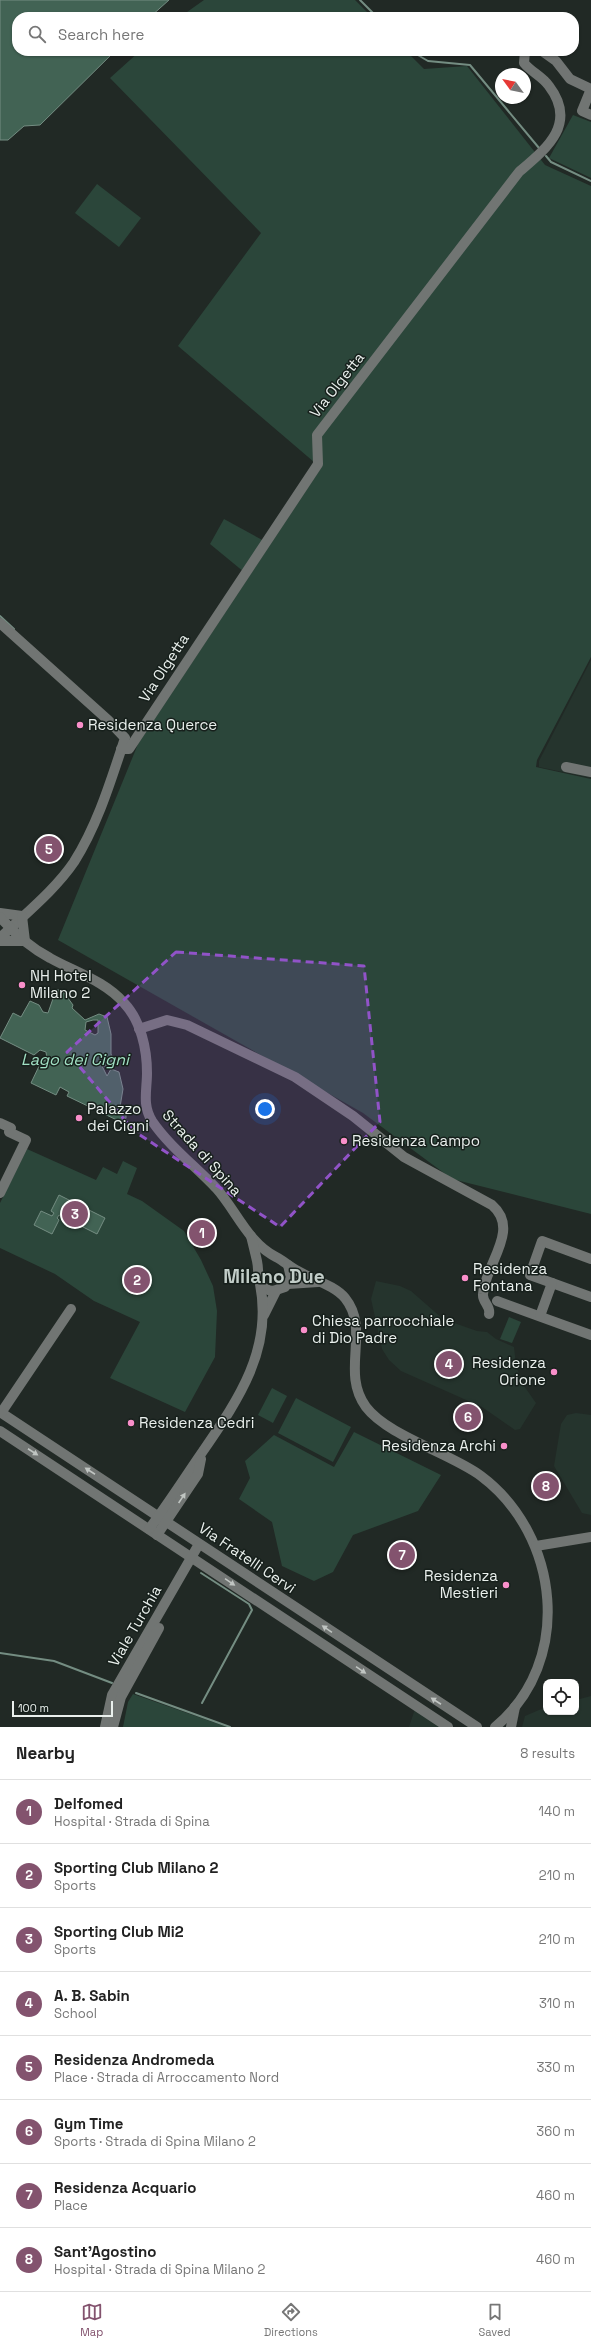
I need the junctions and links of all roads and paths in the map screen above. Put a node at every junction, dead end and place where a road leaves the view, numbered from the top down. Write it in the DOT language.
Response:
graph roads {
  1 [pos="525,56"];
  2 [pos="549,56"];
  3 [pos="591,89"];
  4 [pos="591,114"];
  5 [pos="0,623"];
  6 [pos="121,749"];
  7 [pos="566,767"];
  8 [pos="591,772"];
  9 [pos="0,912"];
  10 [pos="22,916"];
  11 [pos="0,917"];
  12 [pos="10,928"];
  13 [pos="0,938"];
  14 [pos="0,941"];
  15 [pos="25,941"];
  16 [pos="139,1029"];
  17 [pos="0,1123"];
  18 [pos="0,1193"];
  19 [pos="251,1236"];
  20 [pos="276,1257"];
  21 [pos="591,1259"];
  22 [pos="288,1265"];
  23 [pos="258,1268"];
  24 [pos="318,1282"];
  25 [pos="552,1283"];
  26 [pos="260,1284"];
  27 [pos="288,1284"];
  28 [pos="276,1291"];
  29 [pos="591,1297"];
  30 [pos="497,1301"];
  31 [pos="71,1309"];
  32 [pos="489,1314"];
  33 [pos="540,1316"];
  34 [pos="263,1317"];
  35 [pos="591,1335"];
  36 [pos="1,1412"];
  37 [pos="0,1431"];
  38 [pos="162,1519"];
  39 [pos="153,1532"];
  40 [pos="591,1537"];
  41 [pos="202,1546"];
  42 [pos="536,1546"];
  43 [pos="194,1559"];
  44 [pos="515,1707"];
  45 [pos="105,1727"];
  46 [pos="113,1727"];
  47 [pos="448,1727"];
  48 [pos="477,1727"];
  49 [pos="495,1727"];
  50 [pos="511,1727"];
  1 -- 6 [label="street, Via Olgetta"];
  2 -- 3 [label="street"];
  3 -- 4 [label="street"];
  5 -- 6 [label="street"];
  6 -- 10 [label="street"];
  7 -- 8 [label="street"];
  9 -- 10 [label="street"];
  10 -- 12 [label="street"];
  10 -- 15 [label="street"];
  11 -- 12 [label="street, Strada di Spina"];
  12 -- 13 [label="street"];
  12 -- 15 [label="street, Strada di Spina"];
  14 -- 15 [label="street"];
  15 -- 16 [label="street, Strada di Spina"];
  16 -- 19 [label="street, Strada di Spina"];
  16 -- 32 [label="street"];
  17 -- 18 [label="street"];
  19 -- 20 [label="street"];
  19 -- 23 [label="street"];
  20 -- 22 [label="street"];
  20 -- 23 [label="street"];
  21 -- 25 [label="street"];
  22 -- 24 [label="street"];
  22 -- 27 [label="street"];
  23 -- 26 [label="street"];
  24 -- 27 [label="street"];
  24 -- 42 [label="street"];
  25 -- 29 [label="street"];
  25 -- 33 [label="street"];
  26 -- 28 [label="street"];
  26 -- 34 [label="street"];
  27 -- 28 [label="street"];
  28 -- 34 [label="street"];
  30 -- 33 [label="street"];
  31 -- 36 [label="street"];
  33 -- 35 [label="street"];
  34 -- 38 [label="street"];
  38 -- 36 [label="street, Via Fratelli Cervi, one-way"];
  37 -- 39 [label="street, Via Fratelli Cervi, one-way"];
  38 -- 39 [label="street"];
  38 -- 41 [label="street, Via Fratelli Cervi"];
  39 -- 43 [label="street, Via Fratelli Cervi"];
  40 -- 42 [label="street"];
  41 -- 43 [label="street, Viale Turchia"];
  48 -- 41 [label="street, Via Fratelli Cervi, one-way"];
  42 -- 44 [label="street"];
  43 -- 45 [label="street, Viale Turchia"];
  43 -- 46 [label="street, Viale Turchia"];
  43 -- 47 [label="street, Via Fratelli Cervi, one-way"];
  44 -- 49 [label="street"];
  44 -- 50 [label="street"];
}
